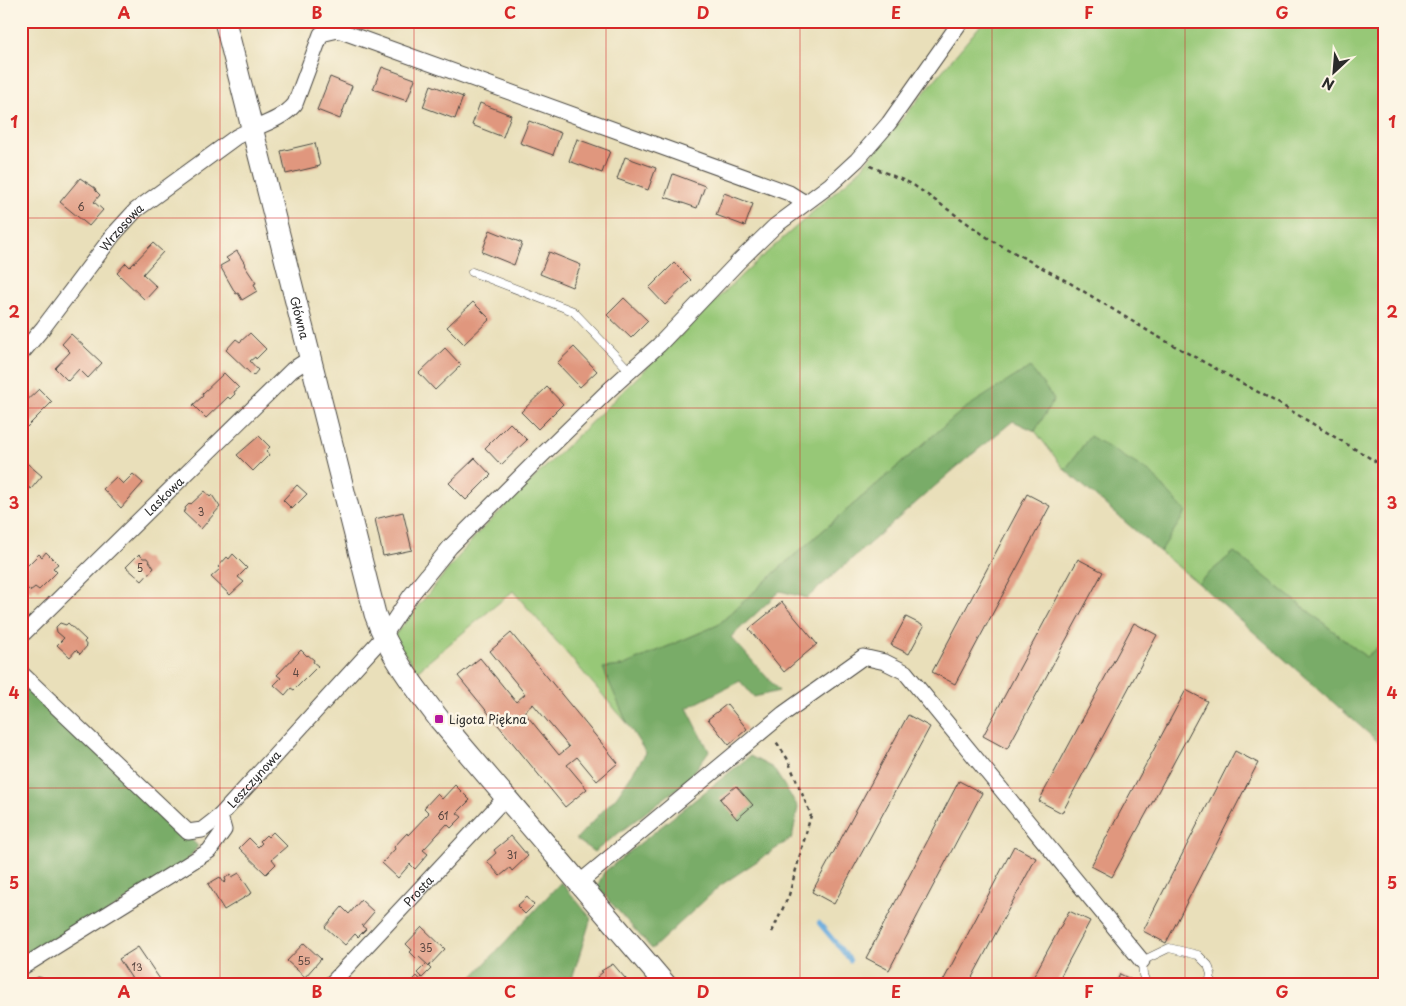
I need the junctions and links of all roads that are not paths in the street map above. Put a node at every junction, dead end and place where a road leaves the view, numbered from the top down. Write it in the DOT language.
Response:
graph roads {
  1 [pos="225,21"];
  2 [pos="961,21"];
  3 [pos="251,128"];
  4 [pos="805,203"];
  5 [pos="472,272"];
  6 [pos="21,354"];
  7 [pos="309,359"];
  8 [pos="630,371"];
  9 [pos="21,636"];
  10 [pos="383,637"];
  11 [pos="21,673"];
  12 [pos="505,798"];
  13 [pos="220,816"];
  14 [pos="579,883"];
  15 [pos="1142,961"];
  16 [pos="21,968"];
  17 [pos="330,985"];
  18 [pos="666,985"];
  19 [pos="1147,985"];
  20 [pos="1209,985"];
  1 -- 3 [label="street, Główna"];
  2 -- 4 [label="street, Leszczynowa"];
  3 -- 4 [label="street, Wrzosowa"];
  3 -- 6 [label="street, Wrzosowa"];
  3 -- 7 [label="street, Główna"];
  4 -- 8 [label="street, Leszczynowa"];
  5 -- 8 [label="lane"];
  7 -- 9 [label="street, Laskowa"];
  7 -- 10 [label="street, Główna"];
  8 -- 10 [label="street, Leszczynowa"];
  10 -- 12 [label="street"];
  10 -- 13 [label="street, Leszczynowa"];
  11 -- 13 [label="street"];
  12 -- 14 [label="street"];
  12 -- 17 [label="street, Prosta"];
  13 -- 16 [label="street, Leszczynowa"];
  14 -- 15 [label="street"];
  14 -- 18 [label="street"];
  15 -- 19 [label="lane"];
  15 -- 20 [label="lane"];
}
